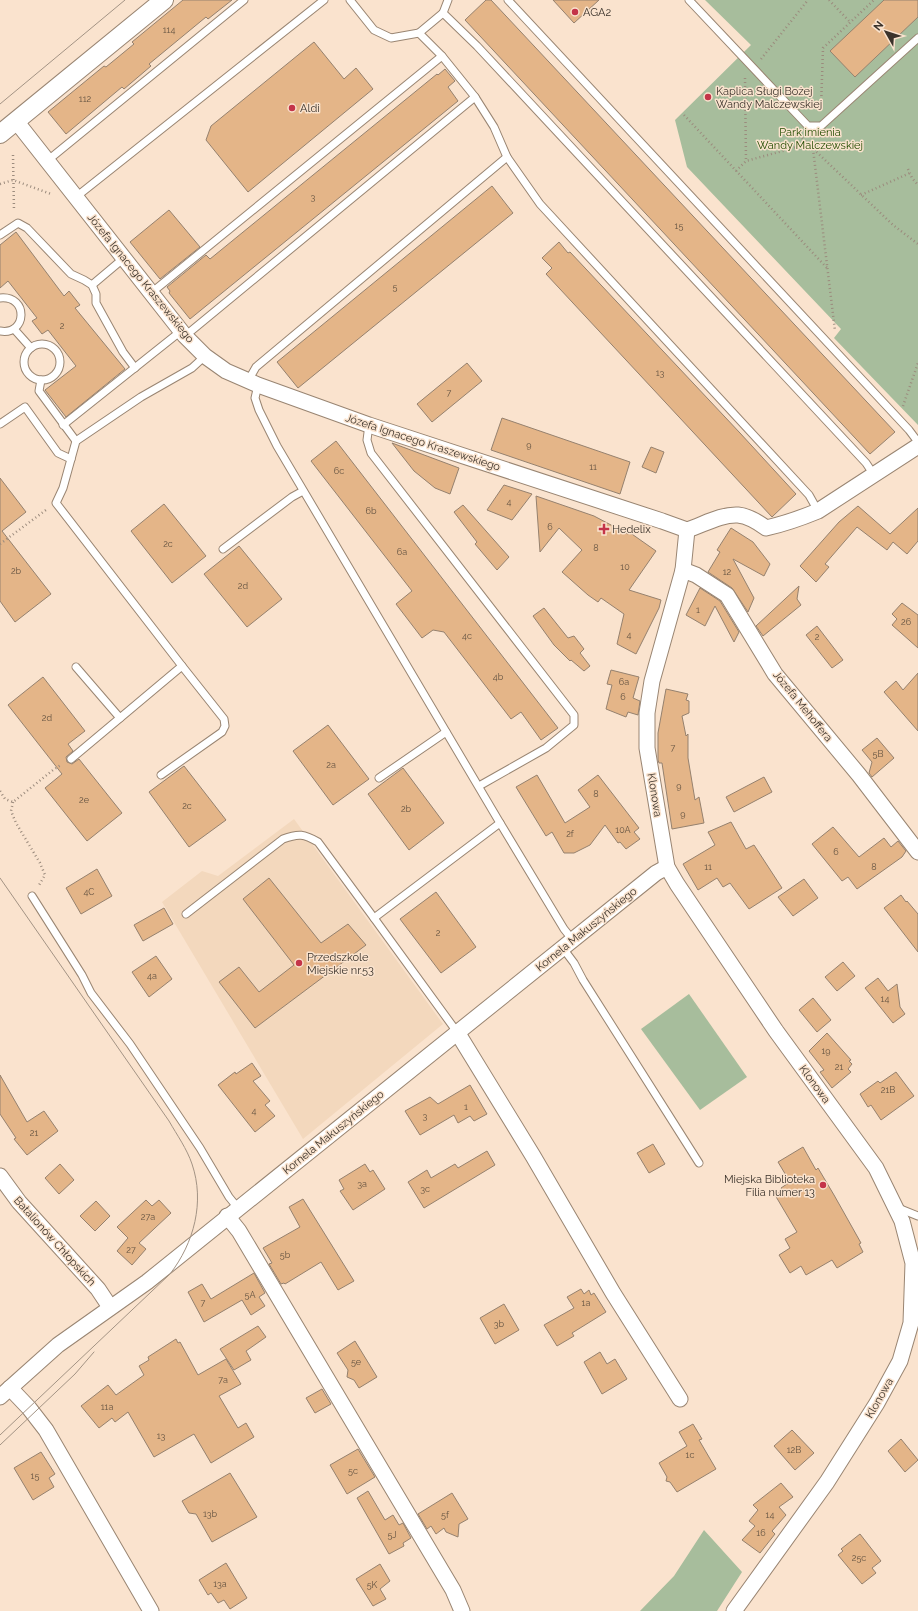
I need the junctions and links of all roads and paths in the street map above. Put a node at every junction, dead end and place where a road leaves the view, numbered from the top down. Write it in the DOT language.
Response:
graph roads {
  1 [pos="164,0"];
  2 [pos="244,0"];
  3 [pos="324,0"];
  4 [pos="350,0"];
  5 [pos="448,0"];
  6 [pos="508,0"];
  7 [pos="690,0"];
  8 [pos="808,0"];
  9 [pos="829,0"];
  10 [pos="874,0"];
  11 [pos="443,13"];
  12 [pos="850,22"];
  13 [pos="419,33"];
  14 [pos="918,38"];
  15 [pos="442,56"];
  16 [pos="753,68"];
  17 [pos="745,76"];
  18 [pos="475,97"];
  19 [pos="684,115"];
  20 [pos="16,121"];
  21 [pos="821,126"];
  22 [pos="0,134"];
  23 [pos="813,149"];
  24 [pos="13,155"];
  25 [pos="507,157"];
  26 [pos="47,161"];
  27 [pos="746,161"];
  28 [pos="908,169"];
  29 [pos="736,171"];
  30 [pos="910,173"];
  31 [pos="918,185"];
  32 [pos="861,195"];
  33 [pos="76,197"];
  34 [pos="14,207"];
  35 [pos="0,235"];
  36 [pos="918,244"];
  37 [pos="124,258"];
  38 [pos="827,268"];
  39 [pos="92,285"];
  40 [pos="151,293"];
  41 [pos="0,298"];
  42 [pos="14,328"];
  43 [pos="0,331"];
  44 [pos="183,334"];
  45 [pos="31,348"];
  46 [pos="837,353"];
  47 [pos="204,356"];
  48 [pos="918,363"];
  49 [pos="136,368"];
  50 [pos="41,380"];
  51 [pos="253,383"];
  52 [pos="898,418"];
  53 [pos="0,424"];
  54 [pos="63,425"];
  55 [pos="369,425"];
  56 [pos="76,441"];
  57 [pos="918,442"];
  58 [pos="918,446"];
  59 [pos="71,460"];
  60 [pos="874,474"];
  61 [pos="303,491"];
  62 [pos="56,503"];
  63 [pos="818,511"];
  64 [pos="687,530"];
  65 [pos="0,544"];
  66 [pos="223,549"];
  67 [pos="683,570"];
  68 [pos="182,666"];
  69 [pos="76,667"];
  70 [pos="120,718"];
  71 [pos="446,732"];
  72 [pos="71,759"];
  73 [pos="162,775"];
  74 [pos="379,778"];
  75 [pos="479,786"];
  76 [pos="0,790"];
  77 [pos="13,802"];
  78 [pos="500,823"];
  79 [pos="918,852"];
  80 [pos="667,867"];
  81 [pos="32,896"];
  82 [pos="186,914"];
  83 [pos="374,918"];
  84 [pos="567,943"];
  85 [pos="457,1032"];
  86 [pos="699,1163"];
  87 [pos="0,1176"];
  88 [pos="896,1207"];
  89 [pos="232,1212"];
  90 [pos="918,1216"];
  91 [pos="110,1307"];
  92 [pos="5,1392"];
  93 [pos="680,1399"];
  94 [pos="151,1611"];
  95 [pos="462,1611"];
  96 [pos="734,1611"];
  1 -- 20 [label="street"];
  2 -- 26 [label="lane"];
  3 -- 33 [label="lane"];
  4 -- 13 [label="lane"];
  5 -- 11 [label="lane"];
  6 -- 46 [label="lane"];
  7 -- 16 [label="lane"];
  8 -- 16 [label="path"];
  9 -- 12 [label="path"];
  10 -- 12 [label="path"];
  11 -- 13 [label="lane"];
  11 -- 60 [label="lane"];
  12 -- 21 [label="path"];
  13 -- 15 [label="lane"];
  14 -- 21 [label="lane"];
  15 -- 18 [label="lane"];
  15 -- 40 [label="lane"];
  16 -- 21 [label="lane"];
  17 -- 27 [label="path"];
  18 -- 25 [label="lane"];
  18 -- 44 [label="lane"];
  19 -- 29 [label="path"];
  20 -- 22 [label="street"];
  20 -- 26 [label="street, Józefa Ignacego Kraszewskiego"];
  23 -- 27 [label="path"];
  23 -- 32 [label="path"];
  23 -- 38 [label="path"];
  24 -- 34 [label="path"];
  25 -- 51 [label="lane"];
  25 -- 63 [label="lane"];
  26 -- 33 [label="street, Józefa Ignacego Kraszewskiego"];
  27 -- 29 [label="path"];
  28 -- 30 [label="path"];
  29 -- 38 [label="path"];
  30 -- 31 [label="path"];
  30 -- 32 [label="path"];
  32 -- 36 [label="path"];
  33 -- 37 [label="street, Józefa Ignacego Kraszewskiego"];
  35 -- 39 [label="lane"];
  37 -- 39 [label="lane"];
  37 -- 40 [label="street, Józefa Ignacego Kraszewskiego"];
  38 -- 46 [label="path"];
  39 -- 49 [label="lane"];
  40 -- 44 [label="street, Józefa Ignacego Kraszewskiego"];
  41 -- 42 [label="lane"];
  42 -- 43 [label="lane"];
  42 -- 45 [label="lane"];
  44 -- 47 [label="street, Józefa Ignacego Kraszewskiego"];
  44 -- 49 [label="lane"];
  45 -- 50 [label="lane"];
  45 -- 50 [label="lane"];
  46 -- 52 [label="lane"];
  47 -- 51 [label="street, Józefa Ignacego Kraszewskiego"];
  47 -- 56 [label="lane"];
  48 -- 52 [label="path"];
  49 -- 54 [label="lane"];
  50 -- 54 [label="lane"];
  51 -- 55 [label="street, Józefa Ignacego Kraszewskiego"];
  51 -- 61 [label="lane"];
  52 -- 57 [label="lane"];
  53 -- 59 [label="lane"];
  54 -- 56 [label="lane"];
  55 -- 64 [label="street, Józefa Ignacego Kraszewskiego"];
  55 -- 75 [label="lane"];
  56 -- 59 [label="lane"];
  58 -- 60 [label="street"];
  59 -- 62 [label="lane"];
  60 -- 63 [label="street"];
  61 -- 66 [label="lane"];
  61 -- 71 [label="lane"];
  62 -- 65 [label="path"];
  62 -- 68 [label="lane"];
  63 -- 64 [label="street"];
  64 -- 67 [label="street, Klonowa"];
  67 -- 79 [label="street, Józefa Mehoffera"];
  67 -- 80 [label="street, Klonowa"];
  68 -- 70 [label="lane"];
  68 -- 73 [label="lane"];
  69 -- 70 [label="lane"];
  70 -- 72 [label="lane"];
  71 -- 74 [label="lane"];
  71 -- 75 [label="lane"];
  72 -- 77 [label="path"];
  75 -- 78 [label="lane"];
  76 -- 77 [label="path"];
  77 -- 81 [label="path"];
  78 -- 83 [label="lane"];
  78 -- 84 [label="lane"];
  80 -- 84 [label="street, Kornela Makuszyńskiego"];
  80 -- 88 [label="street, Klonowa"];
  81 -- 89 [label="lane"];
  82 -- 83 [label="lane"];
  83 -- 85 [label="lane"];
  84 -- 85 [label="street, Kornela Makuszyńskiego"];
  84 -- 86 [label="lane"];
  85 -- 89 [label="street, Kornela Makuszyńskiego"];
  85 -- 93 [label="street"];
  87 -- 91 [label="street, Batalionów Chłopskich"];
  88 -- 90 [label="lane"];
  88 -- 96 [label="street, Klonowa"];
  89 -- 91 [label="street, Kornela Makuszyńskiego"];
  89 -- 95 [label="street"];
  91 -- 92 [label="street, Kornela Makuszyńskiego"];
  92 -- 94 [label="street"];
}
